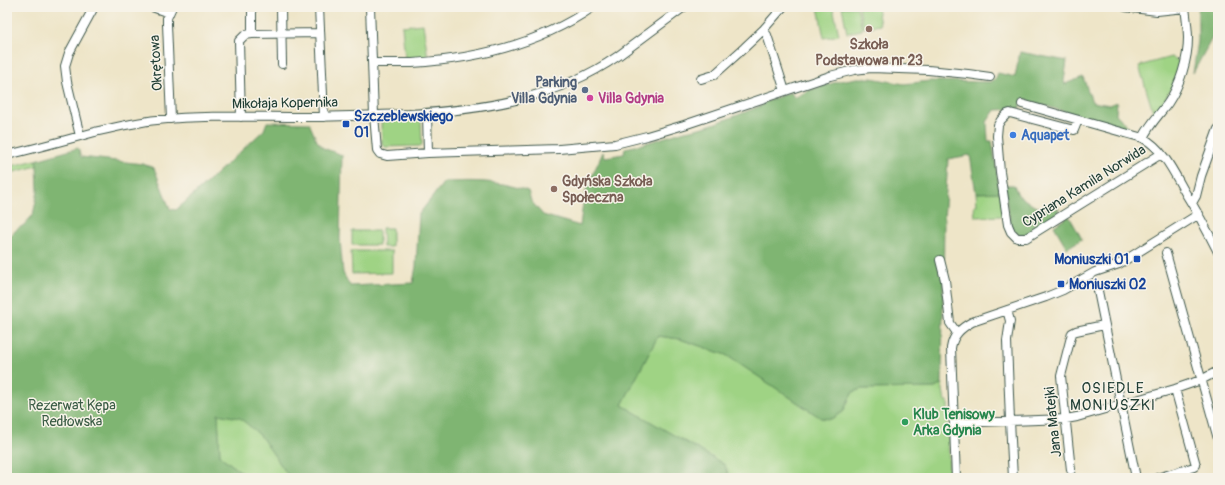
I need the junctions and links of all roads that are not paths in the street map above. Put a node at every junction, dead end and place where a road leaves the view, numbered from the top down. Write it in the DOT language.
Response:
graph roads {
  1 [pos="94,7"];
  2 [pos="152,7"];
  3 [pos="252,7"];
  4 [pos="281,7"];
  5 [pos="319,7"];
  6 [pos="370,7"];
  7 [pos="593,7"];
  8 [pos="684,7"];
  9 [pos="782,7"];
  10 [pos="1125,7"];
  11 [pos="1185,7"];
  12 [pos="171,10"];
  13 [pos="763,30"];
  14 [pos="320,33"];
  15 [pos="252,34"];
  16 [pos="282,34"];
  17 [pos="372,63"];
  18 [pos="282,64"];
  19 [pos="990,77"];
  20 [pos="700,79"];
  21 [pos="785,91"];
  22 [pos="1022,104"];
  23 [pos="427,113"];
  24 [pos="374,115"];
  25 [pos="241,117"];
  26 [pos="324,117"];
  27 [pos="171,119"];
  28 [pos="1078,120"];
  29 [pos="1218,128"];
  30 [pos="80,136"];
  31 [pos="1143,138"];
  32 [pos="428,153"];
  33 [pos="1161,154"];
  34 [pos="7,155"];
  35 [pos="1192,203"];
  36 [pos="1198,214"];
  37 [pos="1218,252"];
  38 [pos="1166,253"];
  39 [pos="940,260"];
  40 [pos="1098,291"];
  41 [pos="1007,310"];
  42 [pos="1104,325"];
  43 [pos="957,333"];
  44 [pos="1218,371"];
  45 [pos="1201,380"];
  46 [pos="1175,389"];
  47 [pos="1121,405"];
  48 [pos="1066,419"];
  49 [pos="1010,421"];
  50 [pos="954,423"];
  51 [pos="1218,439"];
  52 [pos="1071,470"];
  53 [pos="956,478"];
  54 [pos="1013,478"];
  55 [pos="1136,478"];
  56 [pos="1157,478"];
  1 -- 30 [label="street"];
  2 -- 12 [label="street"];
  3 -- 15 [label="street"];
  4 -- 16 [label="street"];
  5 -- 14 [label="street"];
  6 -- 17 [label="street"];
  7 -- 17 [label="street"];
  8 -- 23 [label="street, Mikołaja Kopernika"];
  9 -- 13 [label="street"];
  10 -- 11 [label="street"];
  11 -- 31 [label="street"];
  12 -- 27 [label="street, Okrętowa"];
  13 -- 20 [label="street"];
  13 -- 21 [label="street"];
  14 -- 16 [label="street"];
  14 -- 26 [label="street"];
  15 -- 16 [label="street"];
  15 -- 25 [label="street"];
  16 -- 18 [label="street"];
  17 -- 24 [label="street"];
  19 -- 21 [label="street"];
  21 -- 32 [label="street"];
  22 -- 28 [label="street"];
  23 -- 24 [label="street, Mikołaja Kopernika"];
  23 -- 32 [label="street"];
  24 -- 26 [label="street, Mikołaja Kopernika"];
  24 -- 32 [label="street"];
  25 -- 26 [label="street, Mikołaja Kopernika"];
  25 -- 27 [label="street, Mikołaja Kopernika"];
  27 -- 30 [label="street, Mikołaja Kopernika"];
  28 -- 31 [label="street"];
  28 -- 33 [label="street, Cypriana Kamila Norwida"];
  29 -- 35 [label="street"];
  30 -- 34 [label="street, Mikołaja Kopernika"];
  31 -- 33 [label="street"];
  33 -- 35 [label="street"];
  35 -- 36 [label="street"];
  36 -- 37 [label="street"];
  36 -- 41 [label="street"];
  38 -- 45 [label="street"];
  39 -- 43 [label="street"];
  40 -- 42 [label="street"];
  41 -- 43 [label="street"];
  41 -- 49 [label="street"];
  42 -- 47 [label="street"];
  42 -- 48 [label="street, Jana Matejki"];
  43 -- 50 [label="street"];
  44 -- 45 [label="street"];
  45 -- 46 [label="street"];
  45 -- 51 [label="street"];
  46 -- 47 [label="street"];
  46 -- 56 [label="street"];
  47 -- 48 [label="street"];
  47 -- 55 [label="street"];
  48 -- 49 [label="street"];
  48 -- 52 [label="street, Jana Matejki"];
  49 -- 50 [label="street"];
  49 -- 54 [label="street"];
  50 -- 53 [label="street"];
}
